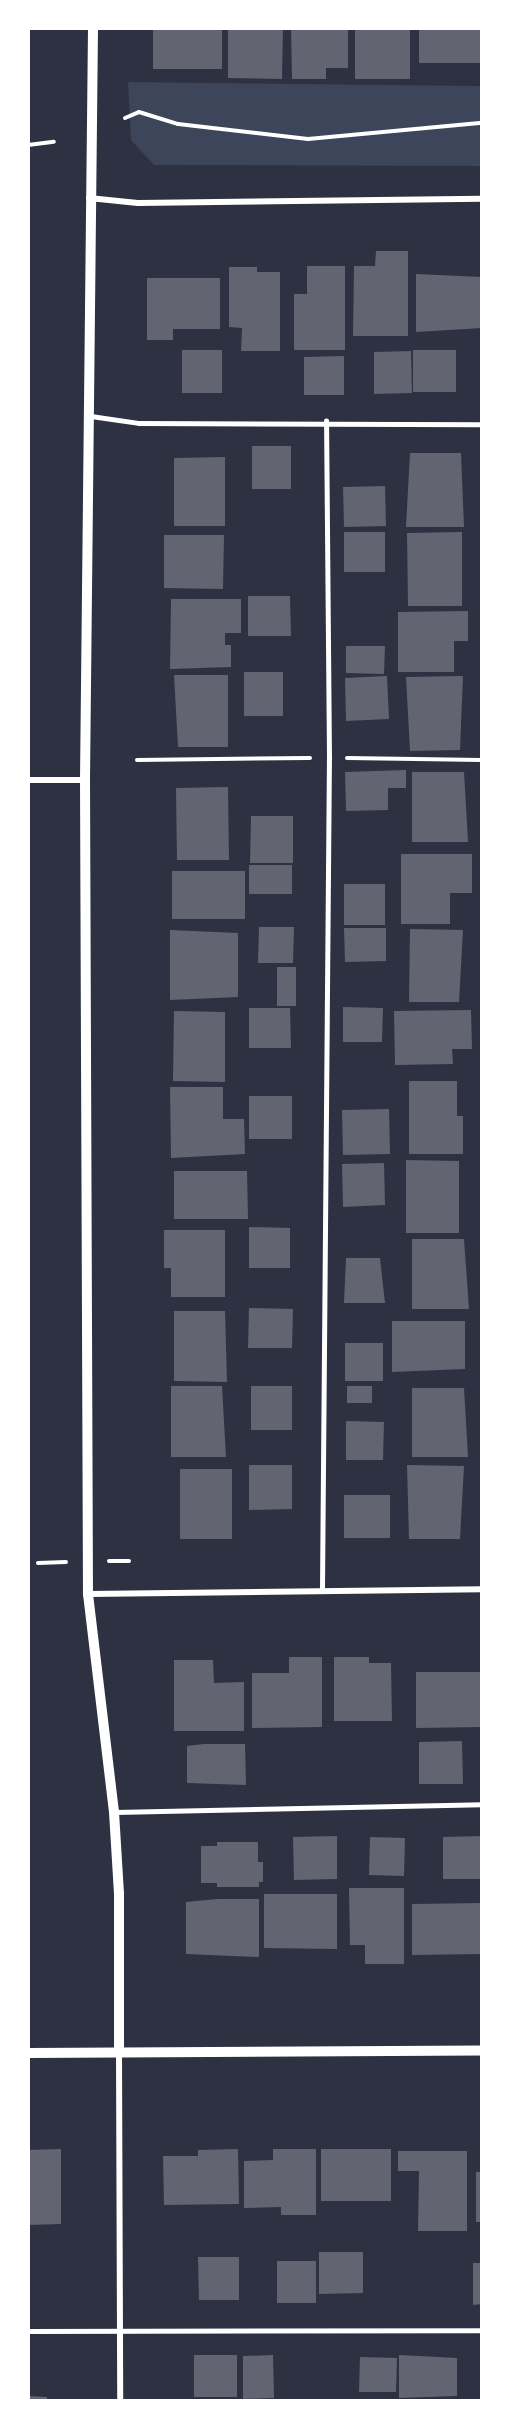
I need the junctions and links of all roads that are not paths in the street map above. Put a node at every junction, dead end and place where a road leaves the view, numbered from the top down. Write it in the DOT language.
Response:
graph roads {
  1 [pos="93,28"];
  2 [pos="89,198"];
  3 [pos="482,199"];
  4 [pos="88,416"];
  5 [pos="326,421"];
  6 [pos="482,424"];
  7 [pos="28,780"];
  8 [pos="85,780"];
  9 [pos="322,1589"];
  10 [pos="482,1589"];
  11 [pos="88,1594"];
  12 [pos="482,1804"];
  13 [pos="114,1812"];
  14 [pos="482,2051"];
  15 [pos="119,2052"];
  16 [pos="28,2053"];
  17 [pos="482,2330"];
  18 [pos="28,2331"];
  19 [pos="120,2331"];
  20 [pos="120,2400"];
  1 -- 2 [label="street"];
  2 -- 3 [label="street"];
  2 -- 4 [label="street"];
  4 -- 5 [label="lane"];
  4 -- 8 [label="street"];
  5 -- 6 [label="lane"];
  5 -- 9 [label="lane"];
  7 -- 8 [label="street"];
  8 -- 11 [label="street"];
  9 -- 10 [label="street"];
  9 -- 11 [label="street"];
  11 -- 13 [label="street"];
  12 -- 13 [label="lane"];
  13 -- 15 [label="street"];
  14 -- 15 [label="street"];
  15 -- 16 [label="street"];
  15 -- 19 [label="street"];
  17 -- 19 [label="lane"];
  18 -- 19 [label="lane"];
  19 -- 20 [label="street"];
}
